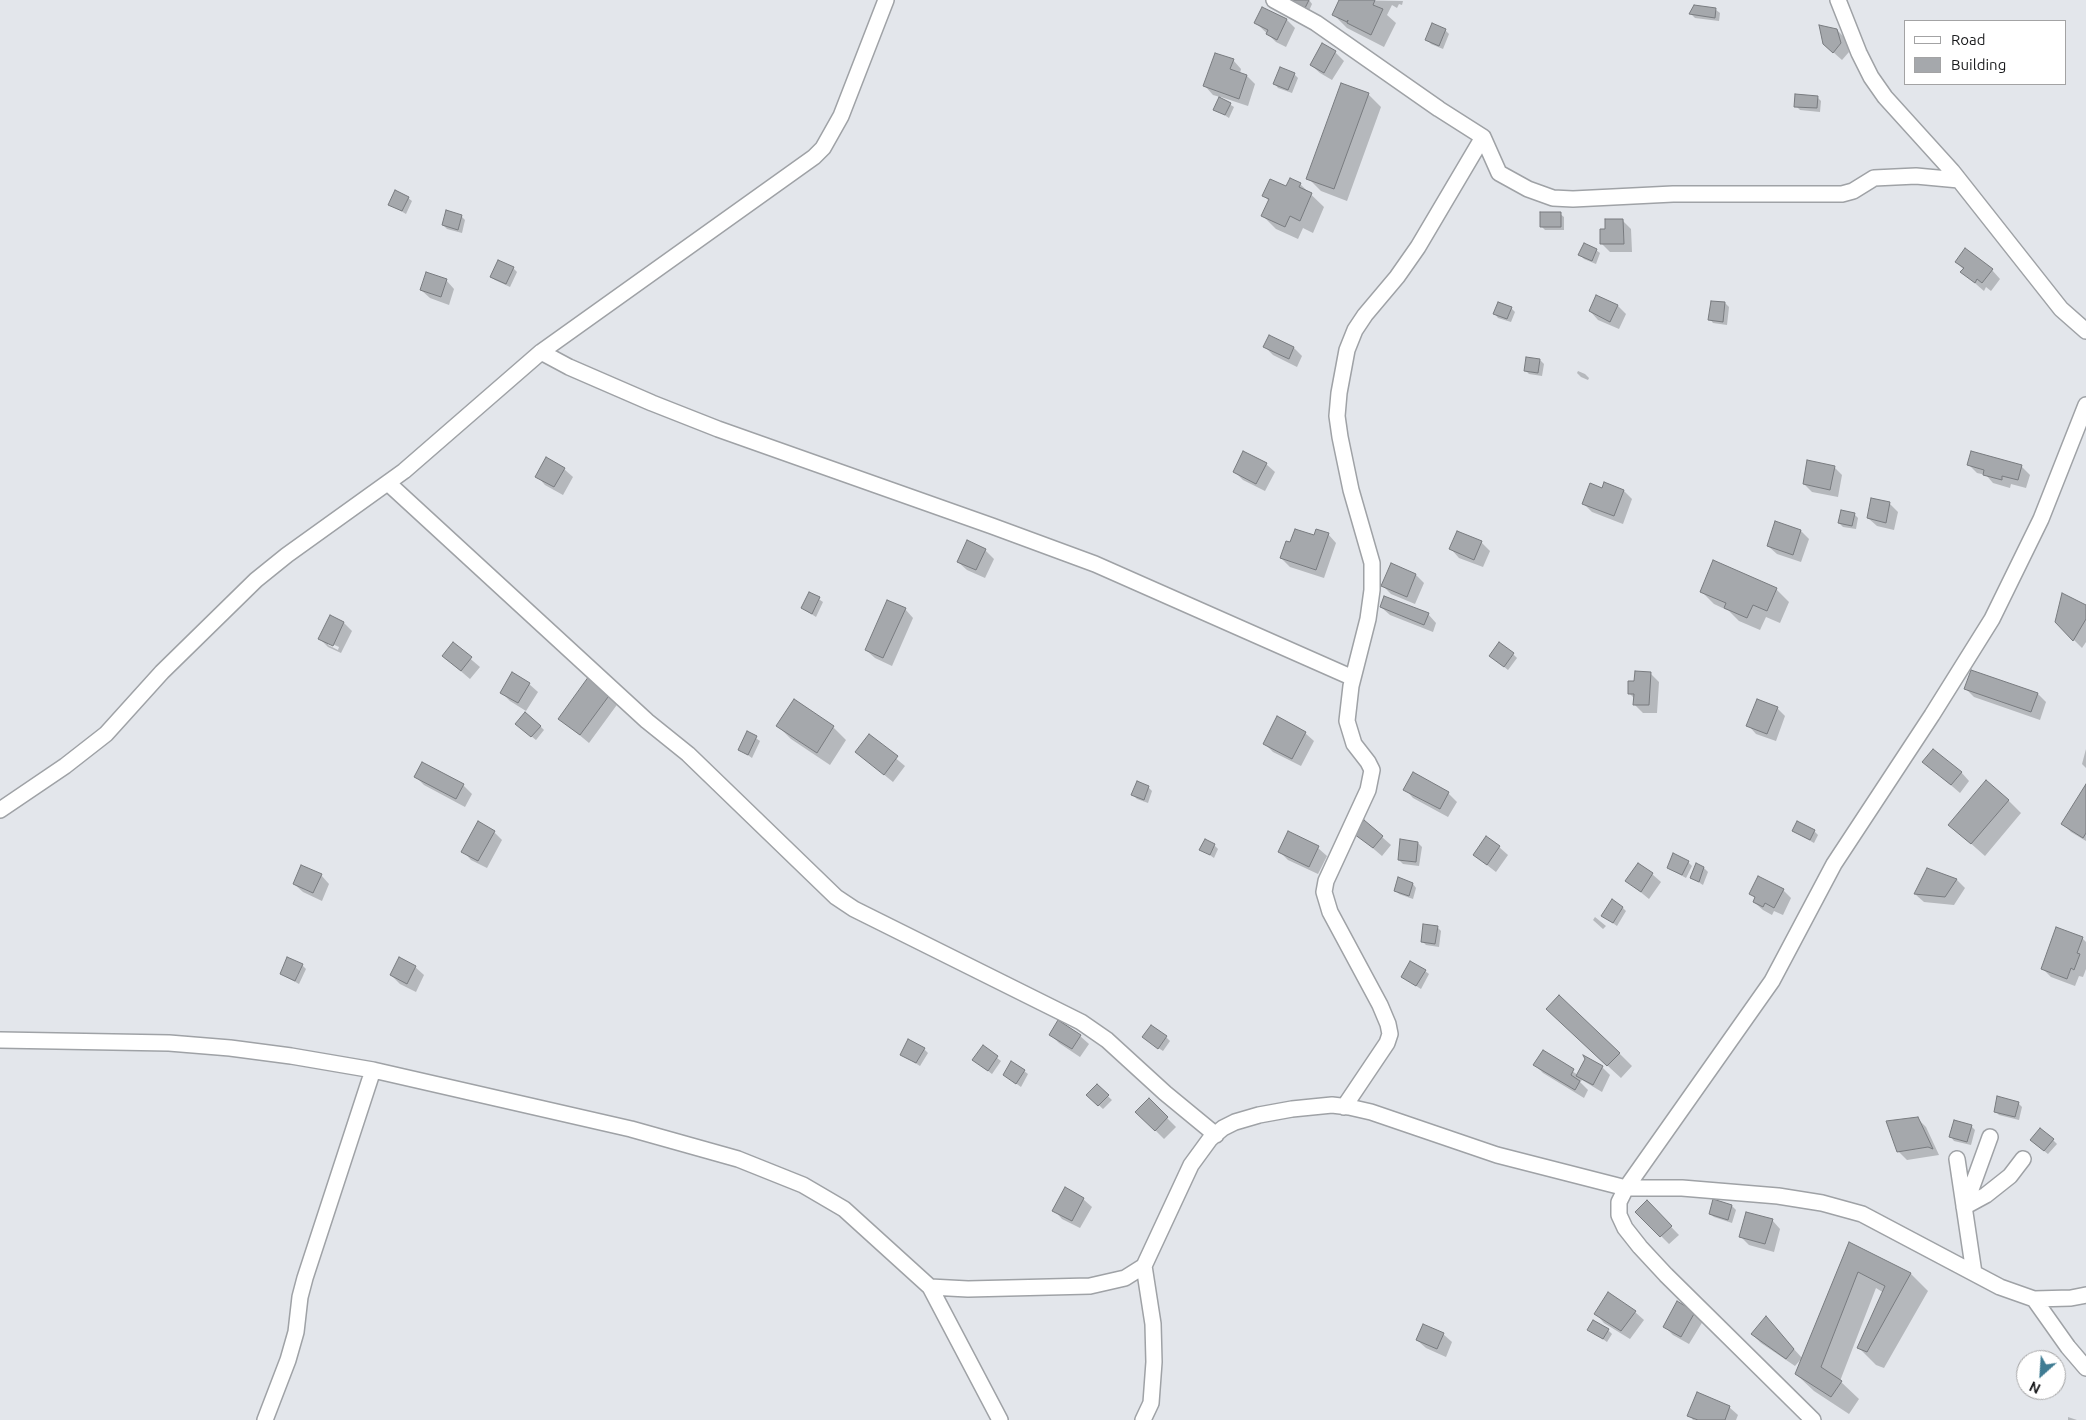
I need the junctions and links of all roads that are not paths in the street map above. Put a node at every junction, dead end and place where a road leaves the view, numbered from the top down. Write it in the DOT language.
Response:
graph roads {
  1 [pos="886,0"];
  2 [pos="1274,0"];
  3 [pos="1838,0"];
  4 [pos="1483,137"];
  5 [pos="1959,180"];
  6 [pos="2086,331"];
  7 [pos="541,352"];
  8 [pos="2086,405"];
  9 [pos="388,483"];
  10 [pos="1353,678"];
  11 [pos="0,810"];
  12 [pos="0,1040"];
  13 [pos="373,1070"];
  14 [pos="1344,1106"];
  15 [pos="1216,1134"];
  16 [pos="1990,1138"];
  17 [pos="1957,1159"];
  18 [pos="2023,1159"];
  19 [pos="1626,1188"];
  20 [pos="1964,1207"];
  21 [pos="1144,1266"];
  22 [pos="1974,1273"];
  23 [pos="930,1287"];
  24 [pos="2086,1295"];
  25 [pos="2034,1299"];
  26 [pos="2086,1368"];
  27 [pos="1148,1416"];
  28 [pos="265,1420"];
  29 [pos="1000,1420"];
  30 [pos="1813,1420"];
  1 -- 7 [label="street"];
  2 -- 4 [label="street"];
  3 -- 5 [label="street"];
  4 -- 5 [label="street"];
  4 -- 10 [label="street"];
  5 -- 6 [label="street"];
  7 -- 9 [label="street"];
  7 -- 10 [label="street"];
  8 -- 19 [label="street"];
  9 -- 11 [label="street"];
  9 -- 15 [label="street"];
  10 -- 14 [label="street"];
  12 -- 13 [label="street"];
  13 -- 23 [label="street"];
  13 -- 28 [label="street"];
  14 -- 15 [label="street"];
  14 -- 19 [label="street"];
  15 -- 21 [label="street"];
  16 -- 20 [label="street"];
  17 -- 20 [label="street"];
  18 -- 20 [label="street"];
  19 -- 22 [label="street"];
  19 -- 30 [label="street"];
  20 -- 22 [label="street"];
  21 -- 23 [label="street"];
  21 -- 27 [label="street"];
  22 -- 25 [label="street"];
  23 -- 29 [label="street"];
  24 -- 25 [label="street"];
  25 -- 26 [label="street"];
}
